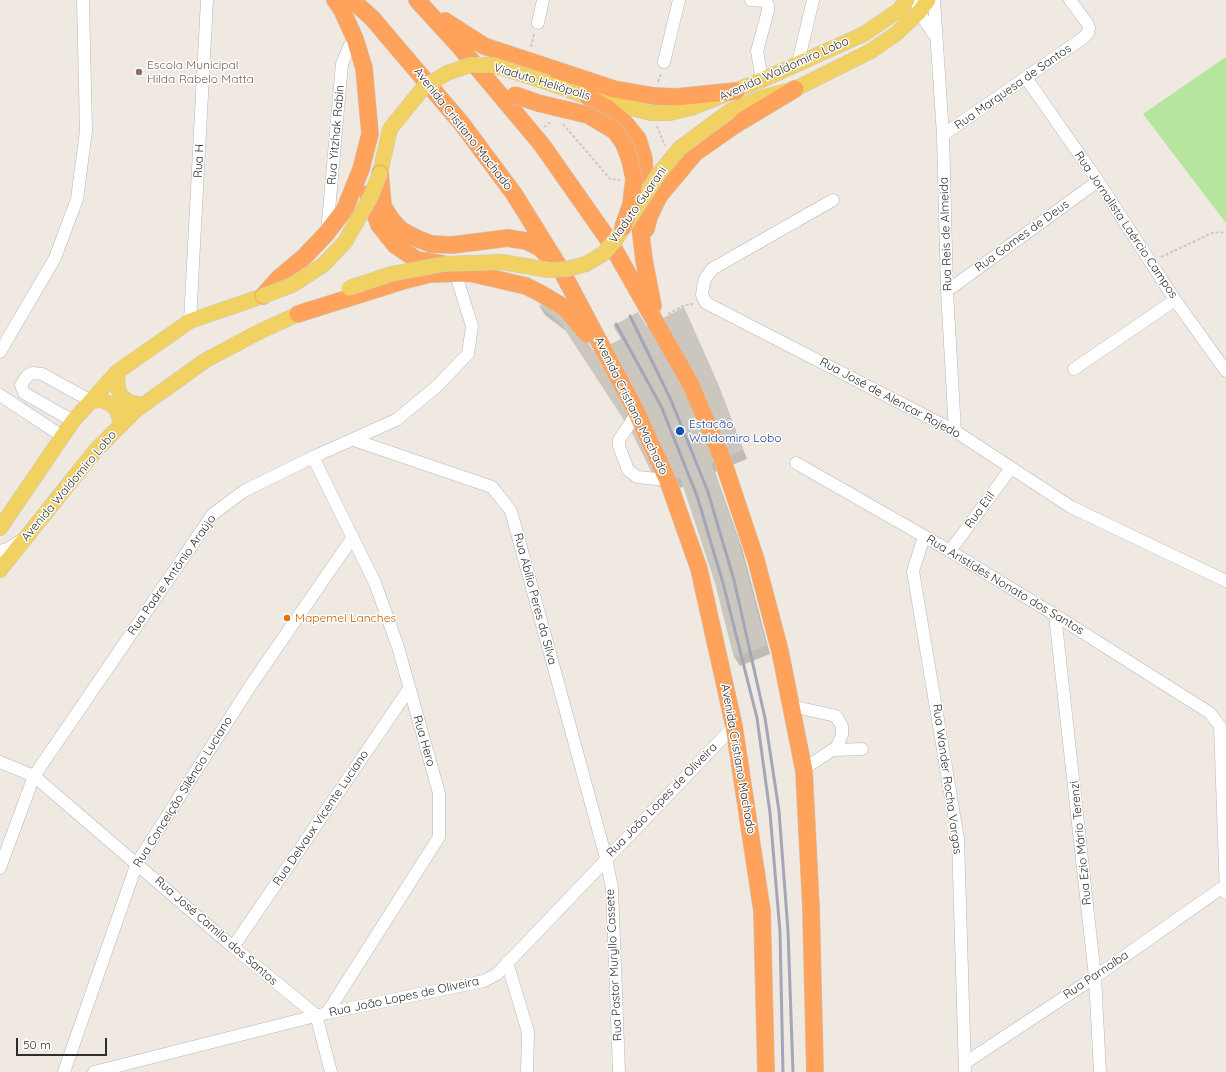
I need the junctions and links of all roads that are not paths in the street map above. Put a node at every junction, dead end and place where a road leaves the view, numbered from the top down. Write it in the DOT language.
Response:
graph roads {
  1 [pos="83,0"];
  2 [pos="207,0"];
  3 [pos="335,0"];
  4 [pos="352,0"];
  5 [pos="543,0"];
  6 [pos="679,0"];
  7 [pos="751,0"];
  8 [pos="813,0"];
  9 [pos="907,0"];
  10 [pos="934,0"];
  11 [pos="1070,0"];
  12 [pos="421,4"];
  13 [pos="921,4"];
  14 [pos="538,23"];
  15 [pos="936,37"];
  16 [pos="355,39"];
  17 [pos="664,62"];
  18 [pos="798,63"];
  19 [pos="1026,78"];
  20 [pos="762,80"];
  21 [pos="493,84"];
  22 [pos="795,89"];
  23 [pos="736,91"];
  24 [pos="588,97"];
  25 [pos="651,112"];
  26 [pos="370,134"];
  27 [pos="943,135"];
  28 [pos="380,173"];
  29 [pos="1098,181"];
  30 [pos="833,200"];
  31 [pos="623,227"];
  32 [pos="326,234"];
  33 [pos="642,245"];
  34 [pos="449,268"];
  35 [pos="560,268"];
  36 [pos="349,288"];
  37 [pos="947,291"];
  38 [pos="264,296"];
  39 [pos="1175,300"];
  40 [pos="298,314"];
  41 [pos="656,320"];
  42 [pos="190,321"];
  43 [pos="0,352"];
  44 [pos="606,355"];
  45 [pos="1074,369"];
  46 [pos="1226,371"];
  47 [pos="117,372"];
  48 [pos="0,395"];
  49 [pos="91,401"];
  50 [pos="142,405"];
  51 [pos="637,413"];
  52 [pos="73,421"];
  53 [pos="121,424"];
  54 [pos="955,431"];
  55 [pos="62,436"];
  56 [pos="354,440"];
  57 [pos="313,457"];
  58 [pos="796,463"];
  59 [pos="1011,468"];
  60 [pos="668,480"];
  61 [pos="0,528"];
  62 [pos="34,528"];
  63 [pos="353,537"];
  64 [pos="924,537"];
  65 [pos="0,551"];
  66 [pos="950,552"];
  67 [pos="0,570"];
  68 [pos="1226,581"];
  69 [pos="1055,615"];
  70 [pos="409,689"];
  71 [pos="791,706"];
  72 [pos="734,726"];
  73 [pos="1223,738"];
  74 [pos="862,749"];
  75 [pos="834,750"];
  76 [pos="0,762"];
  77 [pos="804,771"];
  78 [pos="34,776"];
  79 [pos="1225,814"];
  80 [pos="606,858"];
  81 [pos="137,863"];
  82 [pos="0,868"];
  83 [pos="1226,886"];
  84 [pos="1226,893"];
  85 [pos="233,947"];
  86 [pos="507,962"];
  87 [pos="1095,977"];
  88 [pos="322,1014"];
  89 [pos="965,1067"];
  90 [pos="64,1072"];
  91 [pos="94,1072"];
  92 [pos="331,1072"];
  93 [pos="527,1072"];
  94 [pos="619,1072"];
  95 [pos="766,1072"];
  96 [pos="815,1072"];
  97 [pos="1100,1072"];
  1 -- 43 [label="street"];
  2 -- 42 [label="street, Rua H"];
  3 -- 16 [label="highway"];
  4 -- 35 [label="highway, Avenida Cristiano Machado"];
  5 -- 14 [label="street"];
  6 -- 17 [label="street"];
  7 -- 20 [label="street"];
  8 -- 18 [label="street"];
  9 -- 18 [label="main road, Avenida Waldomiro Lobo"];
  10 -- 15 [label="street, Rua Reis de Almeida"];
  11 -- 19 [label="street, Rua Marquesa de Santos"];
  12 -- 21 [label="highway"];
  12 -- 23 [label="highway"];
  13 -- 15 [label="street"];
  13 -- 22 [label="main road, Avenida Waldomiro Lobo"];
  15 -- 27 [label="street, Rua Reis de Almeida"];
  16 -- 26 [label="highway"];
  16 -- 32 [label="street, Rua Yitzhak Rabin"];
  18 -- 20 [label="main road, Avenida Waldomiro Lobo"];
  19 -- 27 [label="street, Rua Marquesa de Santos"];
  19 -- 29 [label="street, Rua Jornalista Laércio Campos"];
  20 -- 23 [label="main road, Avenida Waldomiro Lobo"];
  21 -- 31 [label="highway, bridge"];
  21 -- 41 [label="highway"];
  22 -- 31 [label="main road, Viaduto Guarani, bridge"];
  22 -- 33 [label="highway"];
  23 -- 25 [label="main road, Avenida Waldomiro Lobo"];
  24 -- 25 [label="main road, Viaduto Heliópolis"];
  24 -- 28 [label="main road, Viaduto Heliópolis, bridge"];
  24 -- 33 [label="highway"];
  26 -- 32 [label="highway"];
  26 -- 34 [label="highway"];
  27 -- 37 [label="street, Rua Reis de Almeida"];
  28 -- 35 [label="highway"];
  28 -- 38 [label="main road, Viaduto Heliópolis, bridge"];
  29 -- 37 [label="street, Rua Gomes de Deus"];
  29 -- 39 [label="street, Rua Jornalista Laércio Campos"];
  30 -- 54 [label="street, Rua José de Alencar Rojedo"];
  31 -- 34 [label="main road, Viaduto Guarani, bridge"];
  32 -- 38 [label="highway"];
  33 -- 41 [label="highway"];
  34 -- 36 [label="main road, Viaduto Guarani, bridge"];
  34 -- 40 [label="highway"];
  34 -- 44 [label="highway"];
  34 -- 56 [label="street, Rua Padre Antônio Araújo"];
  35 -- 44 [label="highway, Avenida Cristiano Machado"];
  36 -- 40 [label="main road, Avenida Waldomiro Lobo"];
  37 -- 54 [label="street, Rua Reis de Almeida"];
  38 -- 42 [label="main road"];
  39 -- 45 [label="street"];
  39 -- 46 [label="street, Rua Jornalista Laércio Campos"];
  40 -- 50 [label="main road, Avenida Waldomiro Lobo"];
  41 -- 71 [label="highway"];
  42 -- 47 [label="main road"];
  44 -- 51 [label="highway, Avenida Cristiano Machado"];
  47 -- 49 [label="main road"];
  47 -- 50 [label="main road"];
  48 -- 55 [label="street"];
  49 -- 52 [label="main road"];
  49 -- 52 [label="street"];
  49 -- 53 [label="main road"];
  50 -- 53 [label="main road, Avenida Waldomiro Lobo"];
  51 -- 60 [label="highway, Avenida Cristiano Machado"];
  51 -- 60 [label="street"];
  52 -- 55 [label="main road"];
  53 -- 62 [label="main road, Avenida Waldomiro Lobo"];
  54 -- 59 [label="street, Rua José de Alencar Rojedo"];
  55 -- 61 [label="main road"];
  56 -- 57 [label="street, Rua Padre Antônio Araújo"];
  56 -- 80 [label="street, Rua Abílio Peres da Silva"];
  57 -- 63 [label="street, Rua Hero"];
  57 -- 78 [label="street, Rua Padre Antônio Araújo"];
  58 -- 64 [label="street, Rua Aristídes Nonato dos Santos"];
  59 -- 66 [label="street, Rua Etil"];
  59 -- 68 [label="street, Rua José de Alencar Rojedo"];
  60 -- 72 [label="highway, Avenida Cristiano Machado"];
  62 -- 65 [label="street"];
  62 -- 67 [label="main road, Avenida Waldomiro Lobo"];
  63 -- 70 [label="street, Rua Hero"];
  63 -- 81 [label="street, Rua Conceição Silêncio Luciano"];
  64 -- 66 [label="street, Rua Aristídes Nonato dos Santos"];
  64 -- 89 [label="street, Rua Wander Rocha Vargas"];
  66 -- 69 [label="street, Rua Aristídes Nonato dos Santos"];
  69 -- 73 [label="street, Rua Aristídes Nonato dos Santos"];
  69 -- 87 [label="street, Rua Ezio Mário Terenzi"];
  70 -- 85 [label="street, Rua Delvaux Vicente Luciano"];
  70 -- 88 [label="street, Rua Hero"];
  71 -- 75 [label="street"];
  71 -- 77 [label="highway"];
  72 -- 80 [label="street, Rua João Lopes de Oliveira"];
  72 -- 95 [label="highway, Avenida Cristiano Machado"];
  73 -- 79 [label="street"];
  74 -- 75 [label="street"];
  75 -- 77 [label="street"];
  76 -- 78 [label="street, Rua José Camilo dos Santos"];
  77 -- 96 [label="highway"];
  78 -- 81 [label="street, Rua José Camilo dos Santos"];
  78 -- 82 [label="street, Rua Padre Antônio Araújo"];
  79 -- 83 [label="street"];
  80 -- 86 [label="street, Rua João Lopes de Oliveira"];
  80 -- 94 [label="street, Rua Pastor Muryllo Cassete"];
  81 -- 85 [label="street, Rua José Camilo dos Santos"];
  81 -- 90 [label="street, Rua Conceição Silêncio Luciano"];
  83 -- 84 [label="street"];
  83 -- 87 [label="street, Rua Parnaíba"];
  85 -- 88 [label="street, Rua José Camilo dos Santos"];
  86 -- 88 [label="street, Rua João Lopes de Oliveira"];
  86 -- 93 [label="street"];
  87 -- 89 [label="street, Rua Parnaíba"];
  87 -- 97 [label="street, Rua Ezio Mário Terenzi"];
  88 -- 91 [label="street, Rua João Lopes de Oliveira"];
  88 -- 92 [label="street"];
}
